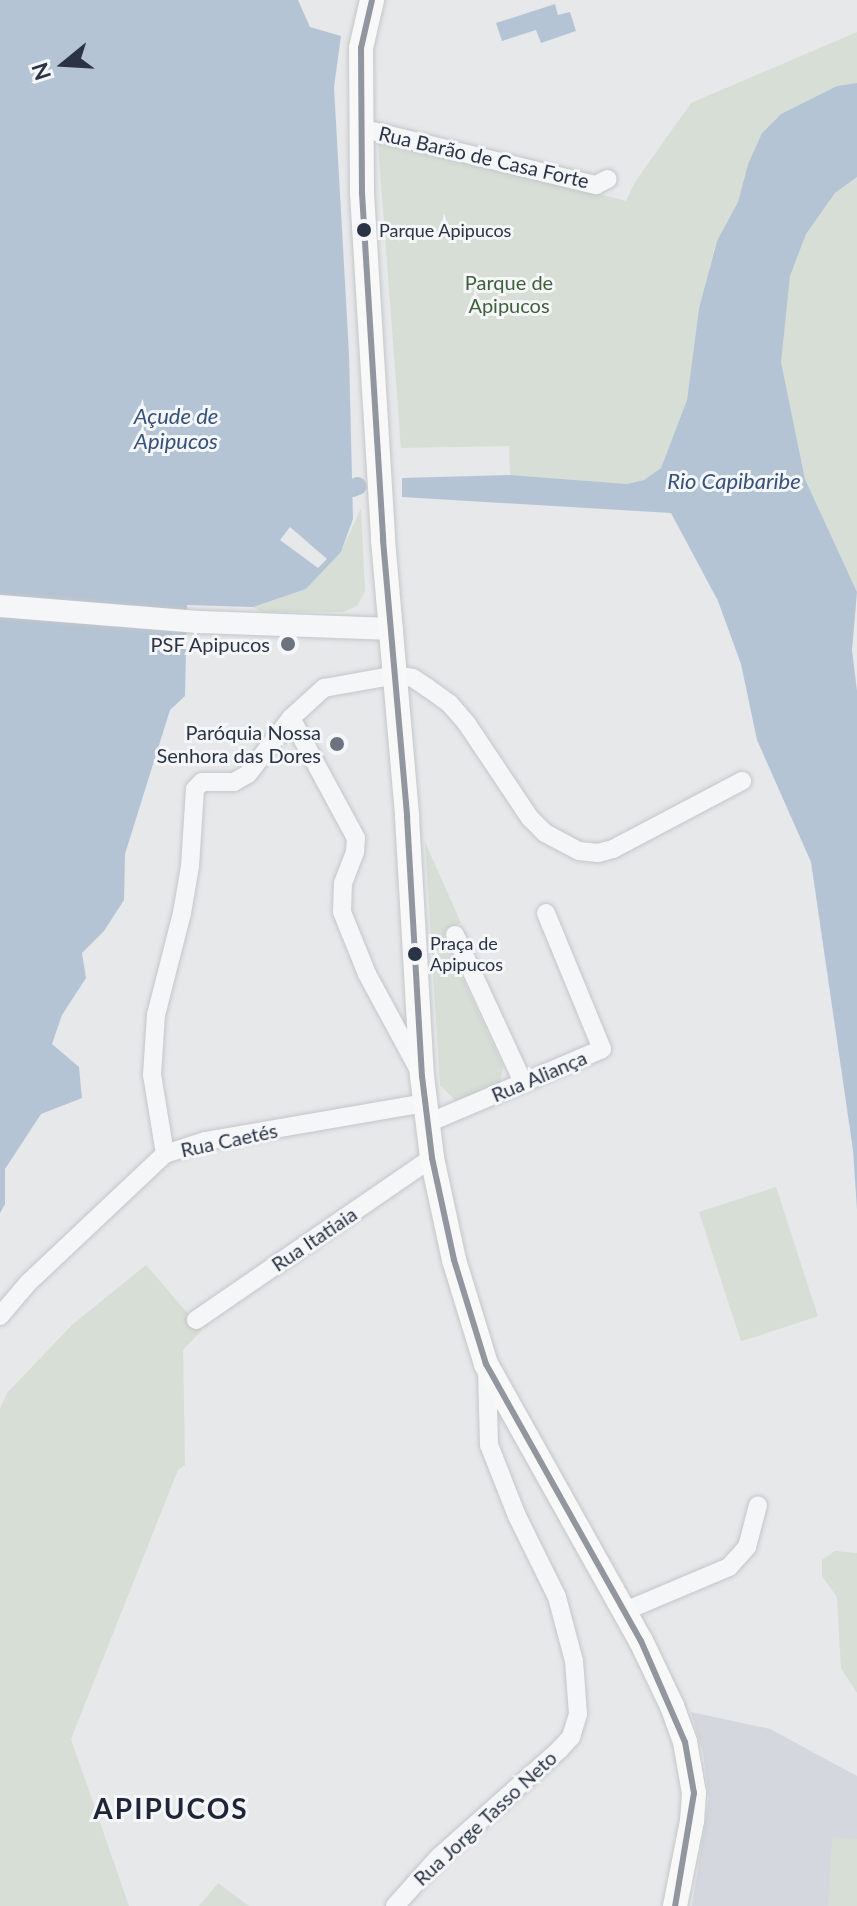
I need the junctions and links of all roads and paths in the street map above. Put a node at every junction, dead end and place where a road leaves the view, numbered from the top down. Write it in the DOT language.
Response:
graph roads {
  1 [pos="372,0"];
  2 [pos="360,128"];
  3 [pos="608,179"];
  4 [pos="0,606"];
  5 [pos="392,629"];
  6 [pos="396,675"];
  7 [pos="291,718"];
  8 [pos="742,781"];
  9 [pos="546,913"];
  10 [pos="455,935"];
  11 [pos="422,1076"];
  12 [pos="522,1080"];
  13 [pos="429,1132"];
  14 [pos="165,1154"];
  15 [pos="0,1316"];
  16 [pos="196,1320"];
  17 [pos="486,1364"];
  18 [pos="758,1505"];
  19 [pos="625,1611"];
  20 [pos="395,1906"];
  21 [pos="675,1906"];
  1 -- 2 [label="main road"];
  2 -- 3 [label="street, Rua Barão de Casa Forte"];
  2 -- 5 [label="main road"];
  4 -- 5 [label="street"];
  5 -- 6 [label="main road"];
  6 -- 7 [label="street"];
  6 -- 8 [label="street"];
  6 -- 11 [label="main road"];
  7 -- 11 [label="street"];
  7 -- 14 [label="street"];
  9 -- 12 [label="street, Rua Aliança"];
  10 -- 12 [label="street"];
  11 -- 13 [label="main road"];
  12 -- 13 [label="street, Rua Aliança"];
  13 -- 14 [label="street, Rua Caetés"];
  13 -- 16 [label="street, Rua Itatiaia"];
  13 -- 17 [label="main road"];
  14 -- 15 [label="street, Rua Caetés"];
  17 -- 19 [label="main road"];
  17 -- 20 [label="street, Rua Jorge Tasso Neto"];
  18 -- 19 [label="street"];
  19 -- 21 [label="main road"];
}
